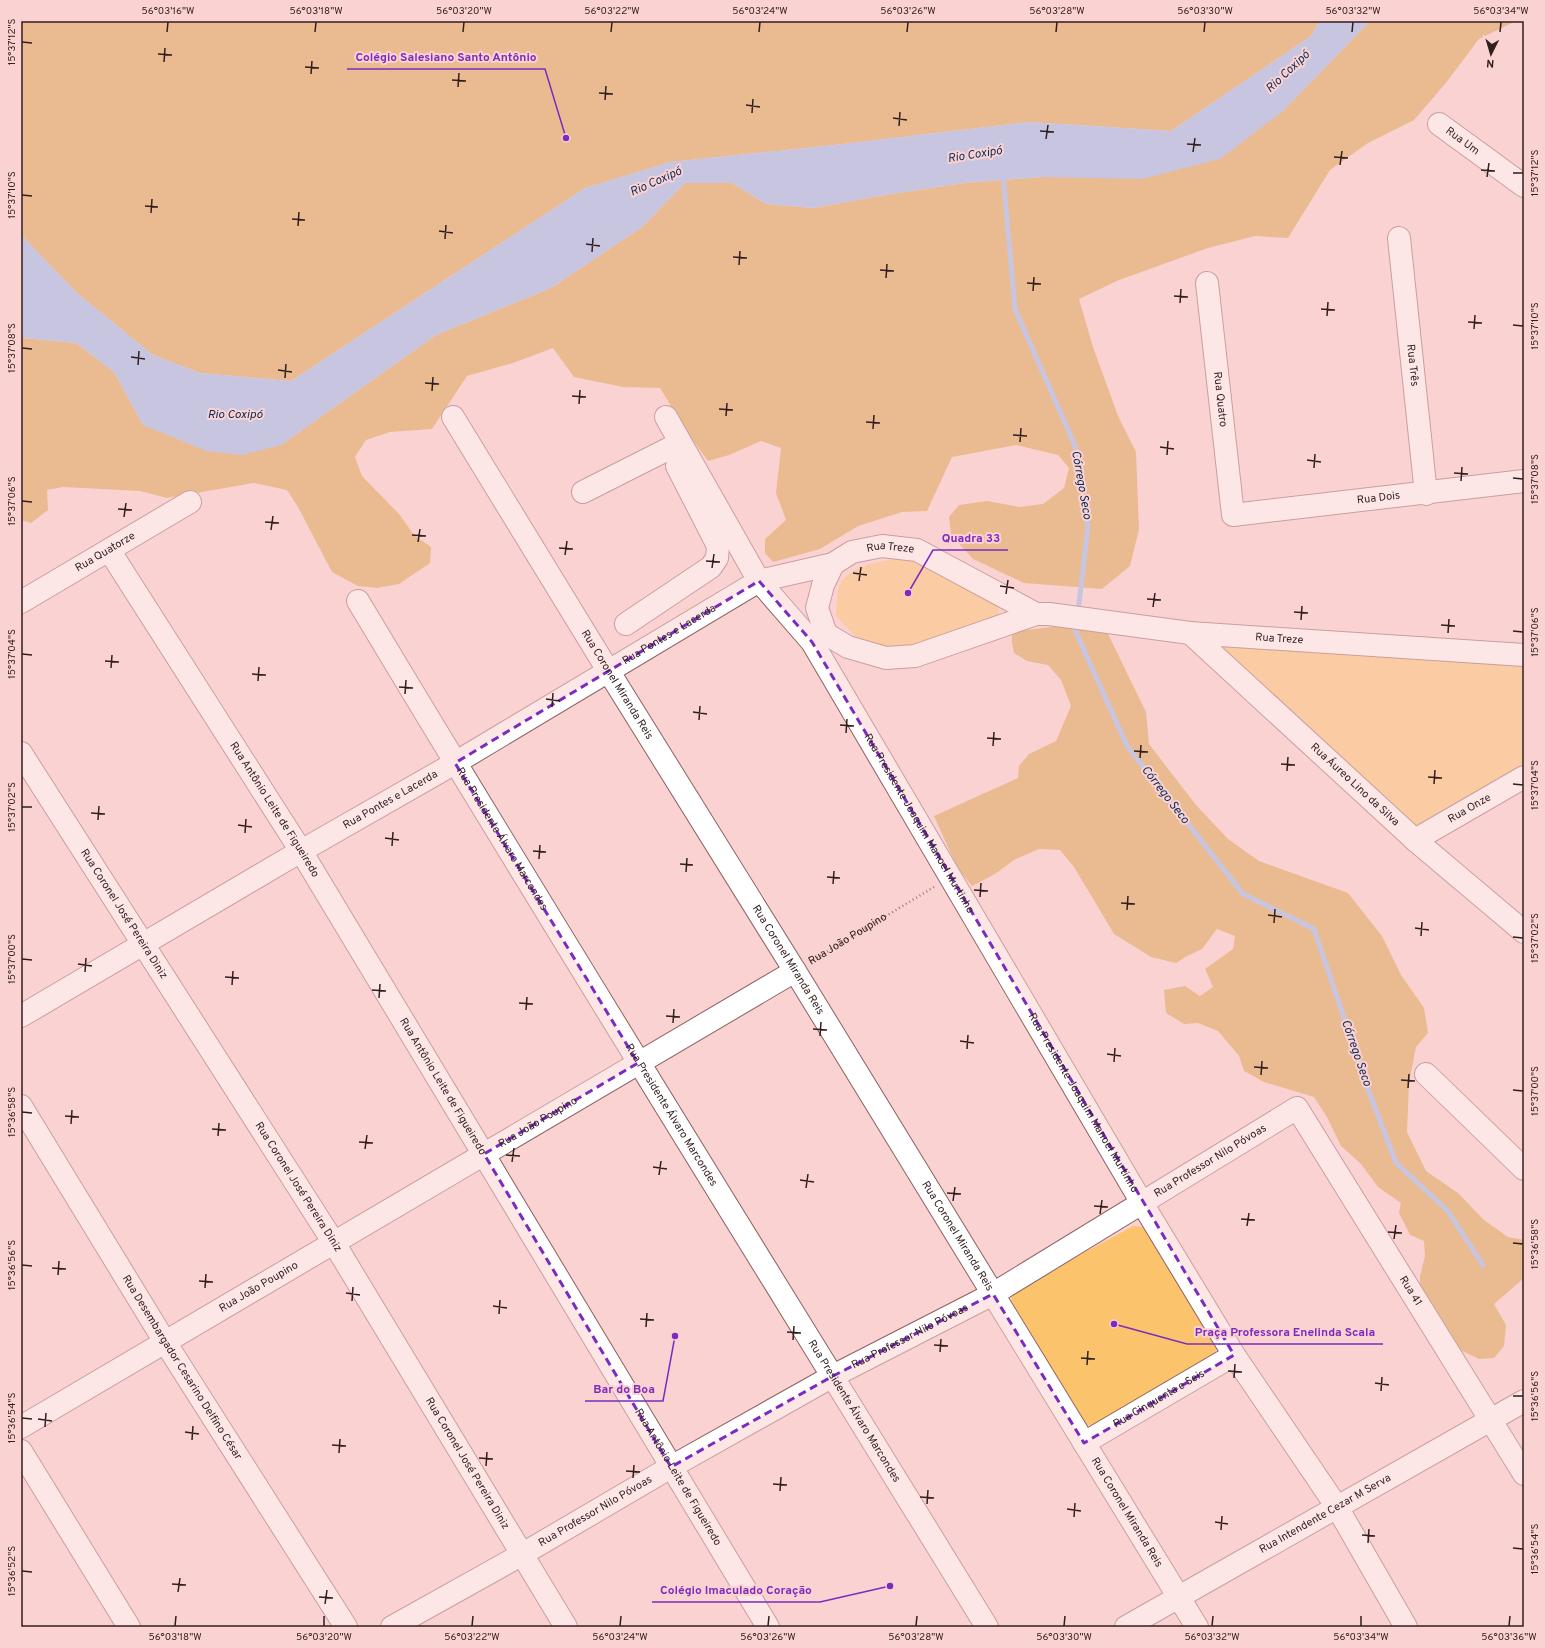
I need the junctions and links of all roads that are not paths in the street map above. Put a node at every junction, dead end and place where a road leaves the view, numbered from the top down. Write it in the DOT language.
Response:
graph roads {
  1 [pos="1439,124"];
  2 [pos="1524,186"];
  3 [pos="1399,238"];
  4 [pos="1207,283"];
  5 [pos="666,417"];
  6 [pos="453,418"];
  7 [pos="675,446"];
  8 [pos="1524,481"];
  9 [pos="583,492"];
  10 [pos="1426,494"];
  11 [pos="190,502"];
  12 [pos="1233,515"];
  13 [pos="109,550"];
  14 [pos="833,564"];
  15 [pos="759,581"];
  16 [pos="358,601"];
  17 [pos="21,602"];
  18 [pos="1042,614"];
  19 [pos="626,624"];
  20 [pos="1190,632"];
  21 [pos="819,638"];
  22 [pos="1524,655"];
  23 [pos="609,672"];
  24 [pos="21,753"];
  25 [pos="456,763"];
  26 [pos="1524,777"];
  27 [pos="1415,840"];
  28 [pos="301,850"];
  29 [pos="1524,932"];
  30 [pos="143,946"];
  31 [pos="795,970"];
  32 [pos="21,1016"];
  33 [pos="638,1063"];
  34 [pos="1426,1074"];
  35 [pos="21,1106"];
  36 [pos="1297,1108"];
  37 [pos="484,1154"];
  38 [pos="1524,1169"];
  39 [pos="1142,1202"];
  40 [pos="334,1243"];
  41 [pos="993,1294"];
  42 [pos="165,1342"];
  43 [pos="1234,1355"];
  44 [pos="833,1376"];
  45 [pos="1524,1401"];
  46 [pos="1491,1419"];
  47 [pos="21,1427"];
  48 [pos="1084,1443"];
  49 [pos="21,1451"];
  50 [pos="672,1467"];
  51 [pos="1524,1474"];
  52 [pos="1336,1507"];
  53 [pos="521,1555"];
  54 [pos="1179,1597"];
  55 [pos="130,1627"];
  56 [pos="346,1627"];
  57 [pos="392,1627"];
  58 [pos="566,1627"];
  59 [pos="768,1627"];
  60 [pos="987,1627"];
  61 [pos="1126,1627"];
  62 [pos="1197,1627"];
  63 [pos="1406,1627"];
  1 -- 2 [label="street, Rua Um"];
  3 -- 10 [label="street, Rua Três"];
  4 -- 12 [label="street, Rua Quatro"];
  5 -- 7 [label="street"];
  6 -- 23 [label="street, Rua Coronel Miranda Reis"];
  7 -- 9 [label="street"];
  7 -- 15 [label="street, Rua Presidente Joaquim Manoel Murtinho"];
  7 -- 19 [label="street"];
  8 -- 10 [label="street, Rua Dois"];
  10 -- 12 [label="street, Rua Dois"];
  11 -- 13 [label="street, Rua Quatorze"];
  13 -- 17 [label="street, Rua Quatorze"];
  13 -- 28 [label="street, Rua Antônio Leite de Figueiredo"];
  14 -- 15 [label="street, Rua Treze"];
  14 -- 18 [label="street, Rua Treze"];
  14 -- 21 [label="street"];
  15 -- 21 [label="street, Rua Presidente Joaquim Manoel Murtinho"];
  15 -- 23 [label="street, Rua Pontes e Lacerda"];
  16 -- 25 [label="street, Rua Presidente Álvaro Marcondes"];
  18 -- 20 [label="street, Rua Treze"];
  18 -- 21 [label="street, Rua Treze"];
  20 -- 22 [label="street, Rua Treze"];
  20 -- 27 [label="street, Rua Áureo Lino da Silva"];
  21 -- 39 [label="street, Rua Presidente Joaquim Manoel Murtinho"];
  23 -- 25 [label="street, Rua Pontes e Lacerda"];
  23 -- 31 [label="street, Rua Coronel Miranda Reis"];
  24 -- 30 [label="street, Rua Coronel José Pereira Diniz"];
  25 -- 28 [label="street, Rua Pontes e Lacerda"];
  25 -- 33 [label="street, Rua Presidente Álvaro Marcondes"];
  26 -- 27 [label="street, Rua Onze"];
  27 -- 29 [label="street, Rua Áureo Lino da Silva"];
  28 -- 30 [label="street, Rua Pontes e Lacerda"];
  28 -- 37 [label="street, Rua Antônio Leite de Figueiredo"];
  30 -- 32 [label="street, Rua Pontes e Lacerda"];
  30 -- 40 [label="street, Rua Coronel José Pereira Diniz"];
  31 -- 33 [label="street, Rua João Poupino"];
  31 -- 41 [label="street, Rua Coronel Miranda Reis"];
  33 -- 37 [label="street, Rua João Poupino"];
  33 -- 44 [label="street, Rua Presidente Álvaro Marcondes"];
  34 -- 38 [label="street"];
  35 -- 42 [label="street, Rua Desembargador Cesarino Delfino César"];
  36 -- 39 [label="street, Rua Professor Nilo Póvoas"];
  36 -- 46 [label="street, Rua 41"];
  37 -- 40 [label="street, Rua João Poupino"];
  37 -- 50 [label="street, Rua Antônio Leite de Figueiredo"];
  39 -- 41 [label="street, Rua Professor Nilo Póvoas"];
  39 -- 43 [label="street, Rua Presidente Joaquim Manoel Murtinho"];
  40 -- 42 [label="street, Rua João Poupino"];
  40 -- 53 [label="street, Rua Coronel José Pereira Diniz"];
  41 -- 44 [label="street, Rua Professor Nilo Póvoas"];
  41 -- 48 [label="street, Rua Coronel Miranda Reis"];
  42 -- 47 [label="street, Rua João Poupino"];
  42 -- 56 [label="street, Rua Desembargador Cesarino Delfino César"];
  43 -- 48 [label="street, Rua Cinquenta e Seis"];
  43 -- 52 [label="street, Rua Presidente Joaquim Manoel Murtinho"];
  44 -- 50 [label="street, Rua Professor Nilo Póvoas"];
  44 -- 60 [label="street, Rua Presidente Álvaro Marcondes"];
  45 -- 46 [label="street, Rua Intendente Cezar M Serva"];
  46 -- 51 [label="street, Rua 41"];
  46 -- 52 [label="street, Rua Intendente Cezar M Serva"];
  48 -- 54 [label="street, Rua Coronel Miranda Reis"];
  49 -- 55 [label="street"];
  50 -- 53 [label="street, Rua Professor Nilo Póvoas"];
  50 -- 59 [label="street, Rua Antônio Leite de Figueiredo"];
  52 -- 54 [label="street, Rua Intendente Cezar M Serva"];
  52 -- 63 [label="street, Rua Presidente Joaquim Manoel Murtinho"];
  53 -- 57 [label="street, Rua Professor Nilo Póvoas"];
  53 -- 58 [label="street, Rua Coronel José Pereira Diniz"];
  54 -- 61 [label="street, Rua Intendente Cezar M Serva"];
  54 -- 62 [label="street, Rua Coronel Miranda Reis"];
}
